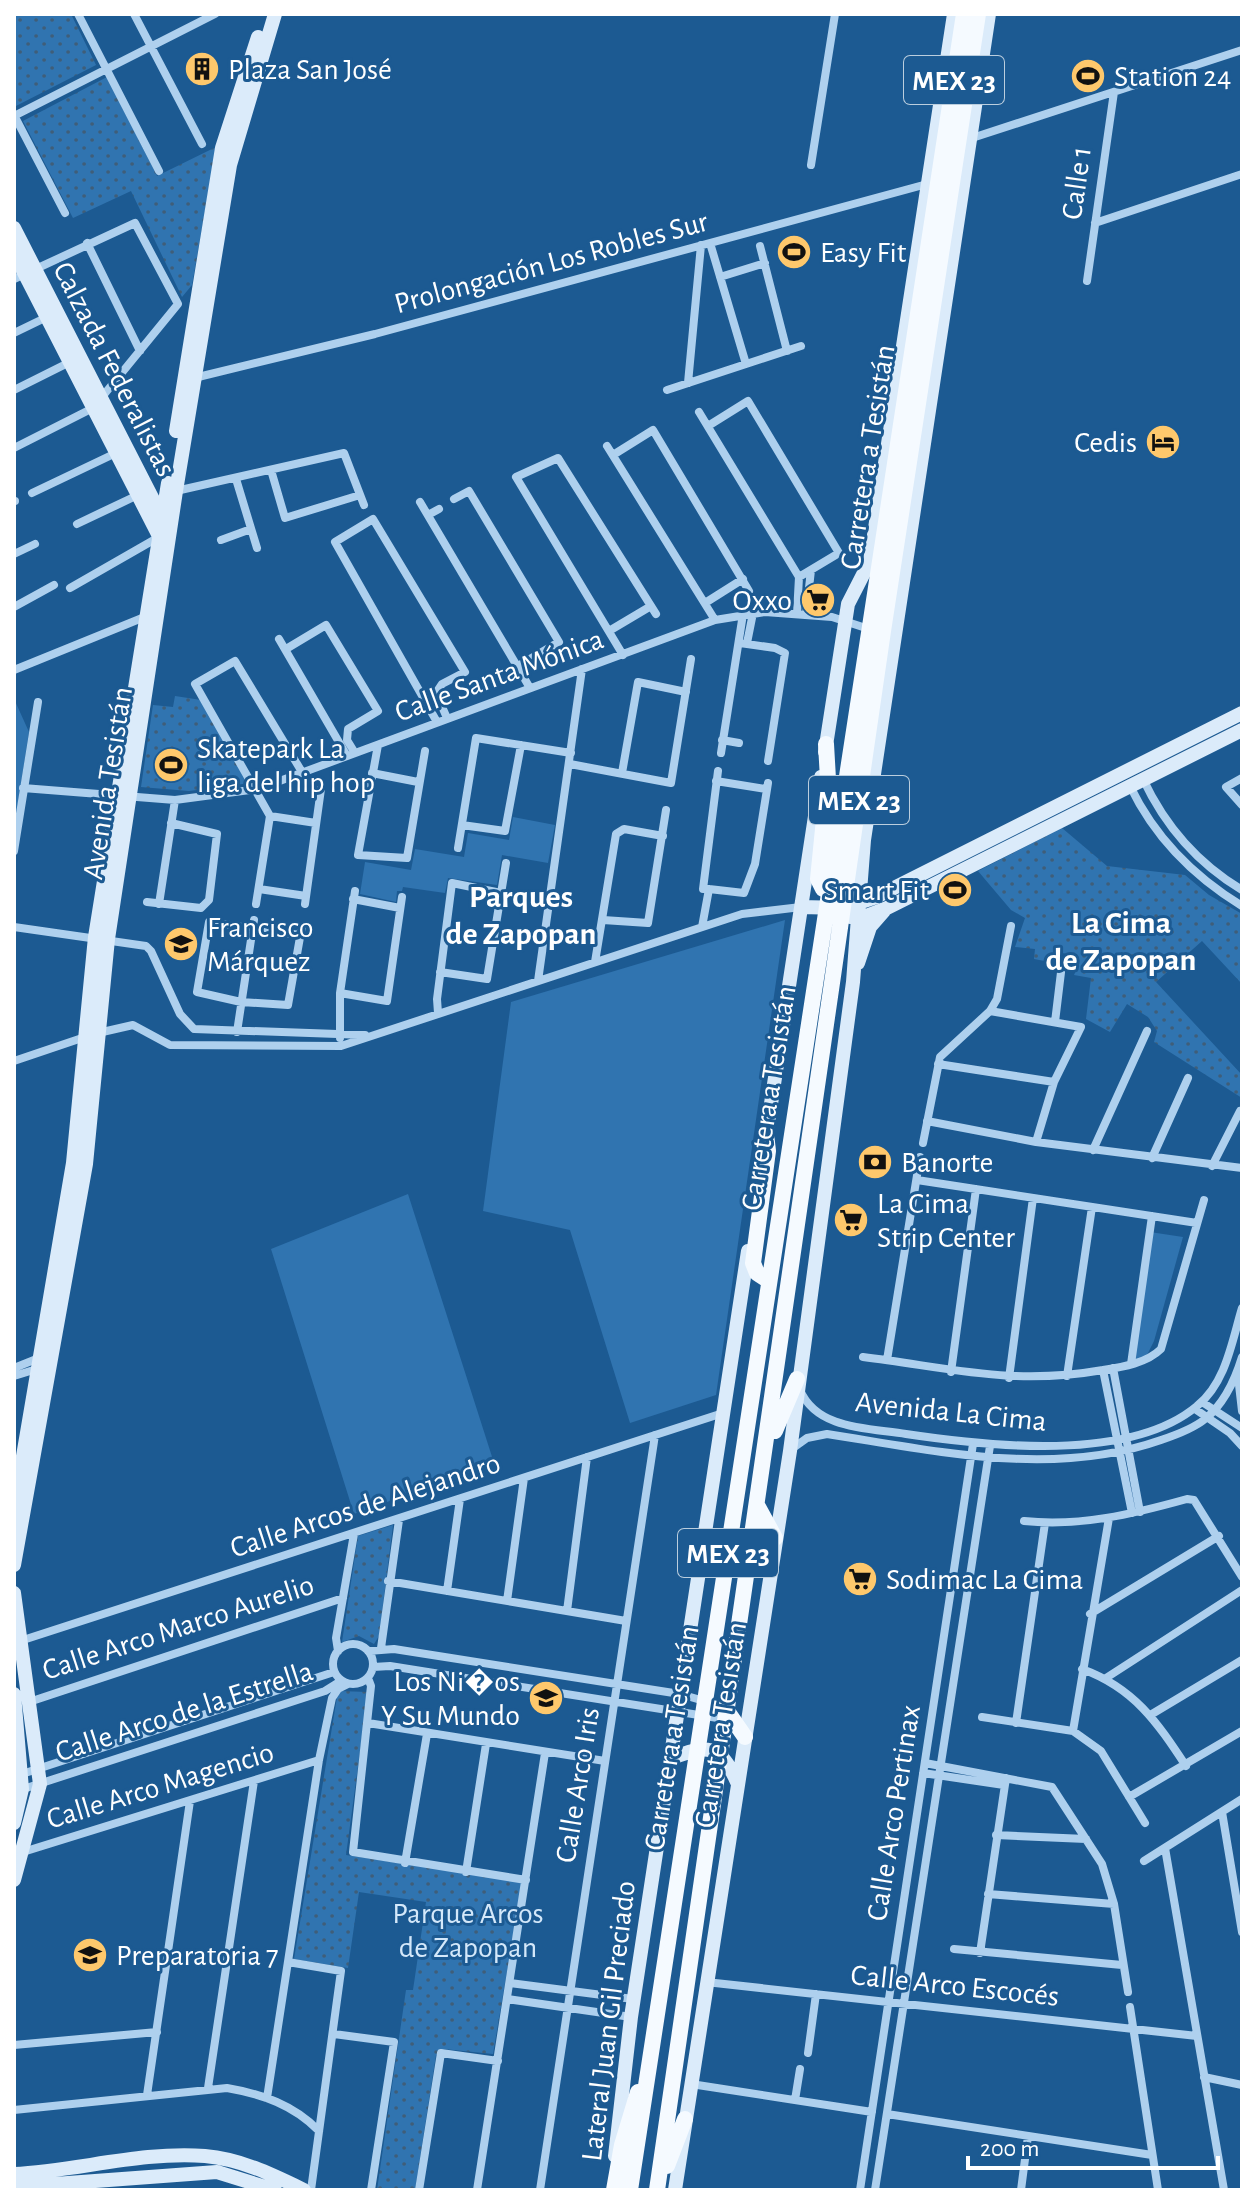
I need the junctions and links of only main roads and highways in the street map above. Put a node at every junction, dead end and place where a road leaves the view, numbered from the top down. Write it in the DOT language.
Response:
graph roads {
  1 [pos="964,14"];
  2 [pos="978,14"];
  3 [pos="952,144"];
  4 [pos="882,631"];
  5 [pos="826,744"];
  6 [pos="825,907"];
  7 [pos="766,1134"];
  8 [pos="769,1281"];
  9 [pos="797,1379"];
  10 [pos="765,1458"];
  11 [pos="757,1505"];
  12 [pos="775,1538"];
  13 [pos="725,1713"];
  14 [pos="745,1737"];
  15 [pos="651,2061"];
  16 [pos="685,2119"];
  17 [pos="614,2190"];
  18 [pos="630,2190"];
  19 [pos="658,2190"];
  1 -- 3 [label="main road, Carretera a Tesistán / MEX 23"];
  2 -- 3 [label="main road, Carretera a Tesistán / MEX 23"];
  3 -- 4 [label="main road, Carretera a Tesistán / MEX 23"];
  3 -- 4 [label="main road, Carretera a Tesistán / MEX 23"];
  4 -- 6 [label="main road, Carretera a Tesistán / MEX 23"];
  4 -- 10 [label="main road, Carretera a Tesistán / MEX 23"];
  5 -- 6 [label="main road"];
  6 -- 8 [label="main road, Carretera a Tesistán / MEX 23"];
  7 -- 8 [label="main road"];
  8 -- 15 [label="main road, Carretera a Tesistán / MEX 23"];
  9 -- 10 [label="main road"];
  10 -- 11 [label="main road, Carretera a Tesistán / MEX 23"];
  11 -- 12 [label="main road"];
  11 -- 13 [label="main road, Carretera a Tesistán / MEX 23"];
  13 -- 14 [label="main road"];
  13 -- 19 [label="main road, Carretera a Tesistán / MEX 23"];
  15 -- 17 [label="main road"];
  15 -- 18 [label="main road, Carretera a Tesistán / MEX 23"];
  16 -- 19 [label="main road"];
}
